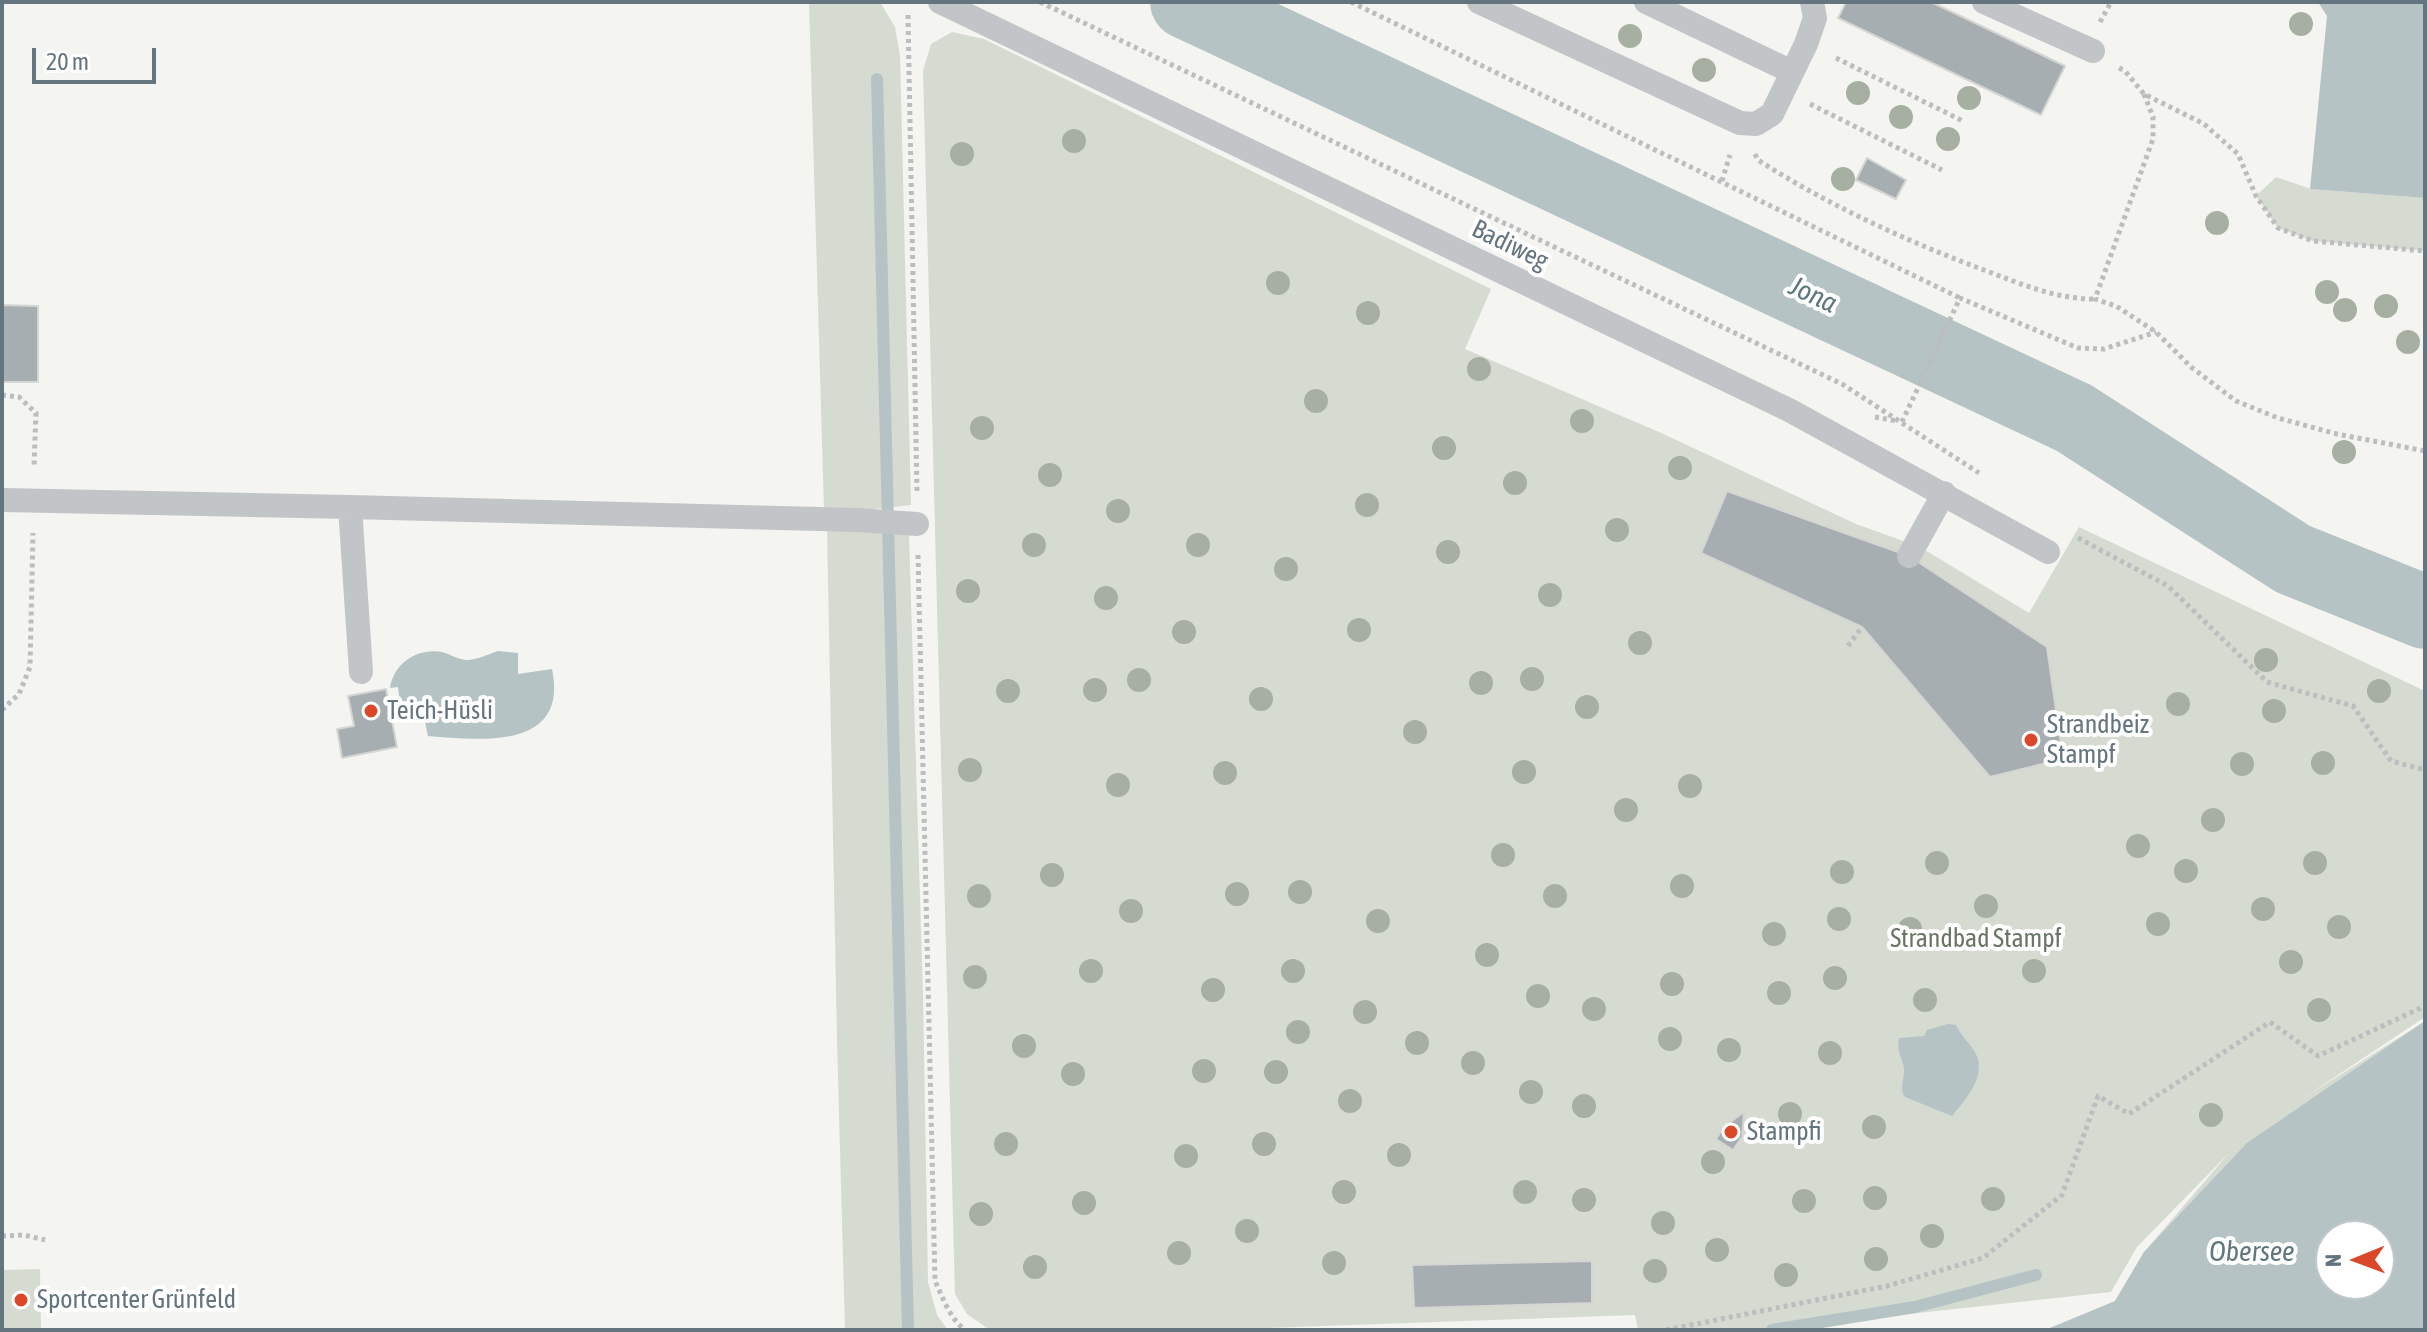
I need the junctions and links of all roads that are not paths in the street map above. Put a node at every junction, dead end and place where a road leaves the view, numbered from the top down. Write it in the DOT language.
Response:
graph roads {
  1 [pos="940,2"];
  2 [pos="1479,2"];
  3 [pos="1646,2"];
  4 [pos="1812,2"];
  5 [pos="1984,2"];
  6 [pos="2093,51"];
  7 [pos="1788,82"];
  8 [pos="1944,493"];
  9 [pos="2,500"];
  10 [pos="350,507"];
  11 [pos="910,523"];
  12 [pos="2048,552"];
  13 [pos="1909,556"];
  14 [pos="361,672"];
  1 -- 8 [label="lane, Badiweg"];
  2 -- 7 [label="lane"];
  3 -- 7 [label="lane"];
  4 -- 7 [label="lane"];
  5 -- 6 [label="lane"];
  8 -- 12 [label="lane, Badiweg"];
  8 -- 13 [label="lane"];
  9 -- 10 [label="lane"];
  10 -- 11 [label="lane"];
  10 -- 14 [label="lane"];
}
